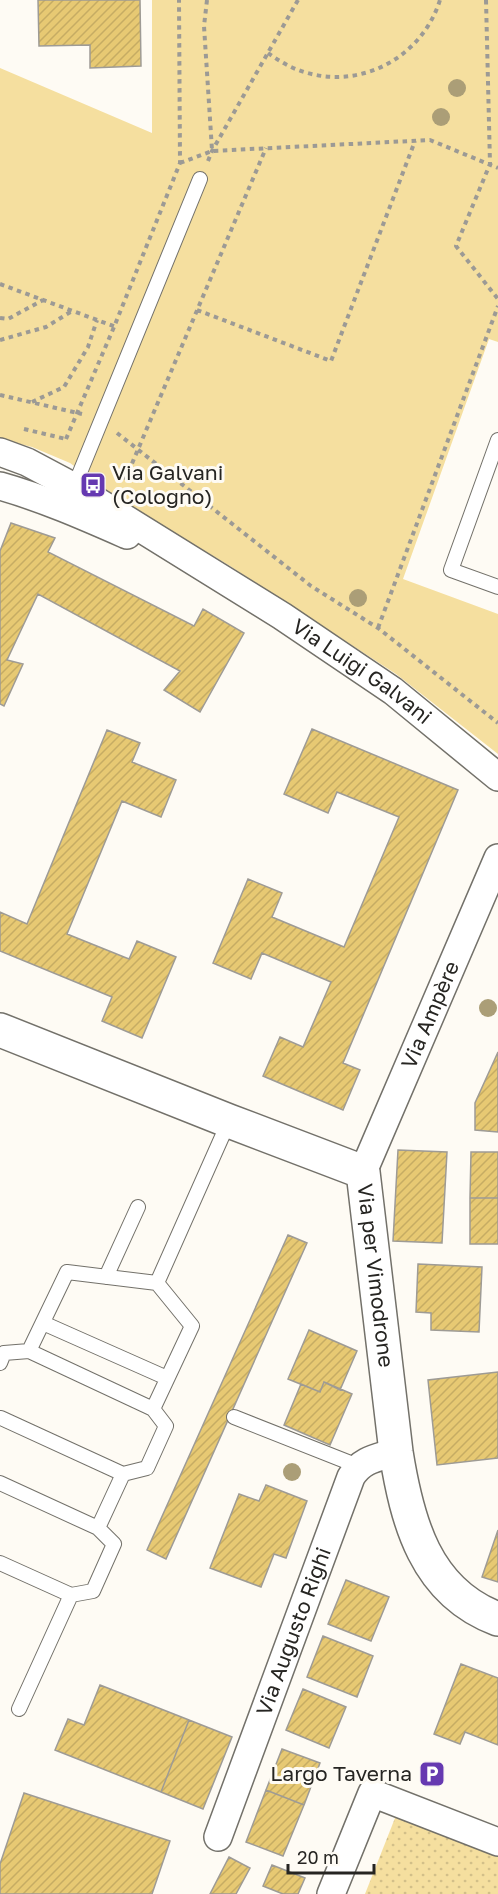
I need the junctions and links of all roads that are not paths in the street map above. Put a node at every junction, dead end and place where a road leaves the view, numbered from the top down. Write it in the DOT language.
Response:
graph roads {
  1 [pos="200,179"];
  2 [pos="498,440"];
  3 [pos="0,453"];
  4 [pos="0,486"];
  5 [pos="74,486"];
  6 [pos="218,575"];
  7 [pos="498,587"];
  8 [pos="498,777"];
  9 [pos="498,858"];
  10 [pos="0,1030"];
  11 [pos="229,1121"];
  12 [pos="363,1172"];
  13 [pos="138,1207"];
  14 [pos="106,1276"];
  15 [pos="157,1283"];
  16 [pos="43,1323"];
  17 [pos="29,1351"];
  18 [pos="0,1363"];
  19 [pos="167,1378"];
  20 [pos="153,1409"];
  21 [pos="234,1417"];
  22 [pos="0,1418"];
  23 [pos="396,1452"];
  24 [pos="358,1466"];
  25 [pos="123,1474"];
  26 [pos="0,1483"];
  27 [pos="98,1528"];
  28 [pos="3,1564"];
  29 [pos="0,1579"];
  30 [pos="71,1595"];
  31 [pos="498,1619"];
  32 [pos="19,1709"];
  33 [pos="218,1837"];
  34 [pos="498,1842"];
  35 [pos="331,1894"];
  1 -- 5 [label="lane"];
  2 -- 7 [label="lane"];
  3 -- 5 [label="street, Via Luigi Galvani"];
  4 -- 6 [label="street, Via Luigi Galvani"];
  5 -- 6 [label="street, Via Luigi Galvani"];
  6 -- 8 [label="street, Via Luigi Galvani"];
  9 -- 12 [label="street, Via Ampère"];
  10 -- 11 [label="street, Via per Vimodrone"];
  11 -- 12 [label="street, Via per Vimodrone"];
  11 -- 15 [label="lane"];
  12 -- 23 [label="street, Via per Vimodrone"];
  13 -- 14 [label="lane"];
  14 -- 15 [label="lane"];
  14 -- 16 [label="lane"];
  15 -- 19 [label="lane"];
  16 -- 17 [label="lane"];
  16 -- 19 [label="lane"];
  17 -- 18 [label="lane"];
  17 -- 20 [label="lane"];
  19 -- 20 [label="lane"];
  20 -- 25 [label="lane"];
  21 -- 24 [label="lane"];
  22 -- 25 [label="lane"];
  23 -- 24 [label="street"];
  23 -- 31 [label="street, Via per Vimodrone"];
  24 -- 33 [label="street, Via Augusto Righi"];
  25 -- 27 [label="lane"];
  26 -- 27 [label="lane"];
  27 -- 30 [label="lane"];
  28 -- 29 [label="lane"];
  28 -- 30 [label="lane"];
  30 -- 32 [label="lane"];
  34 -- 35 [label="street"];
}
